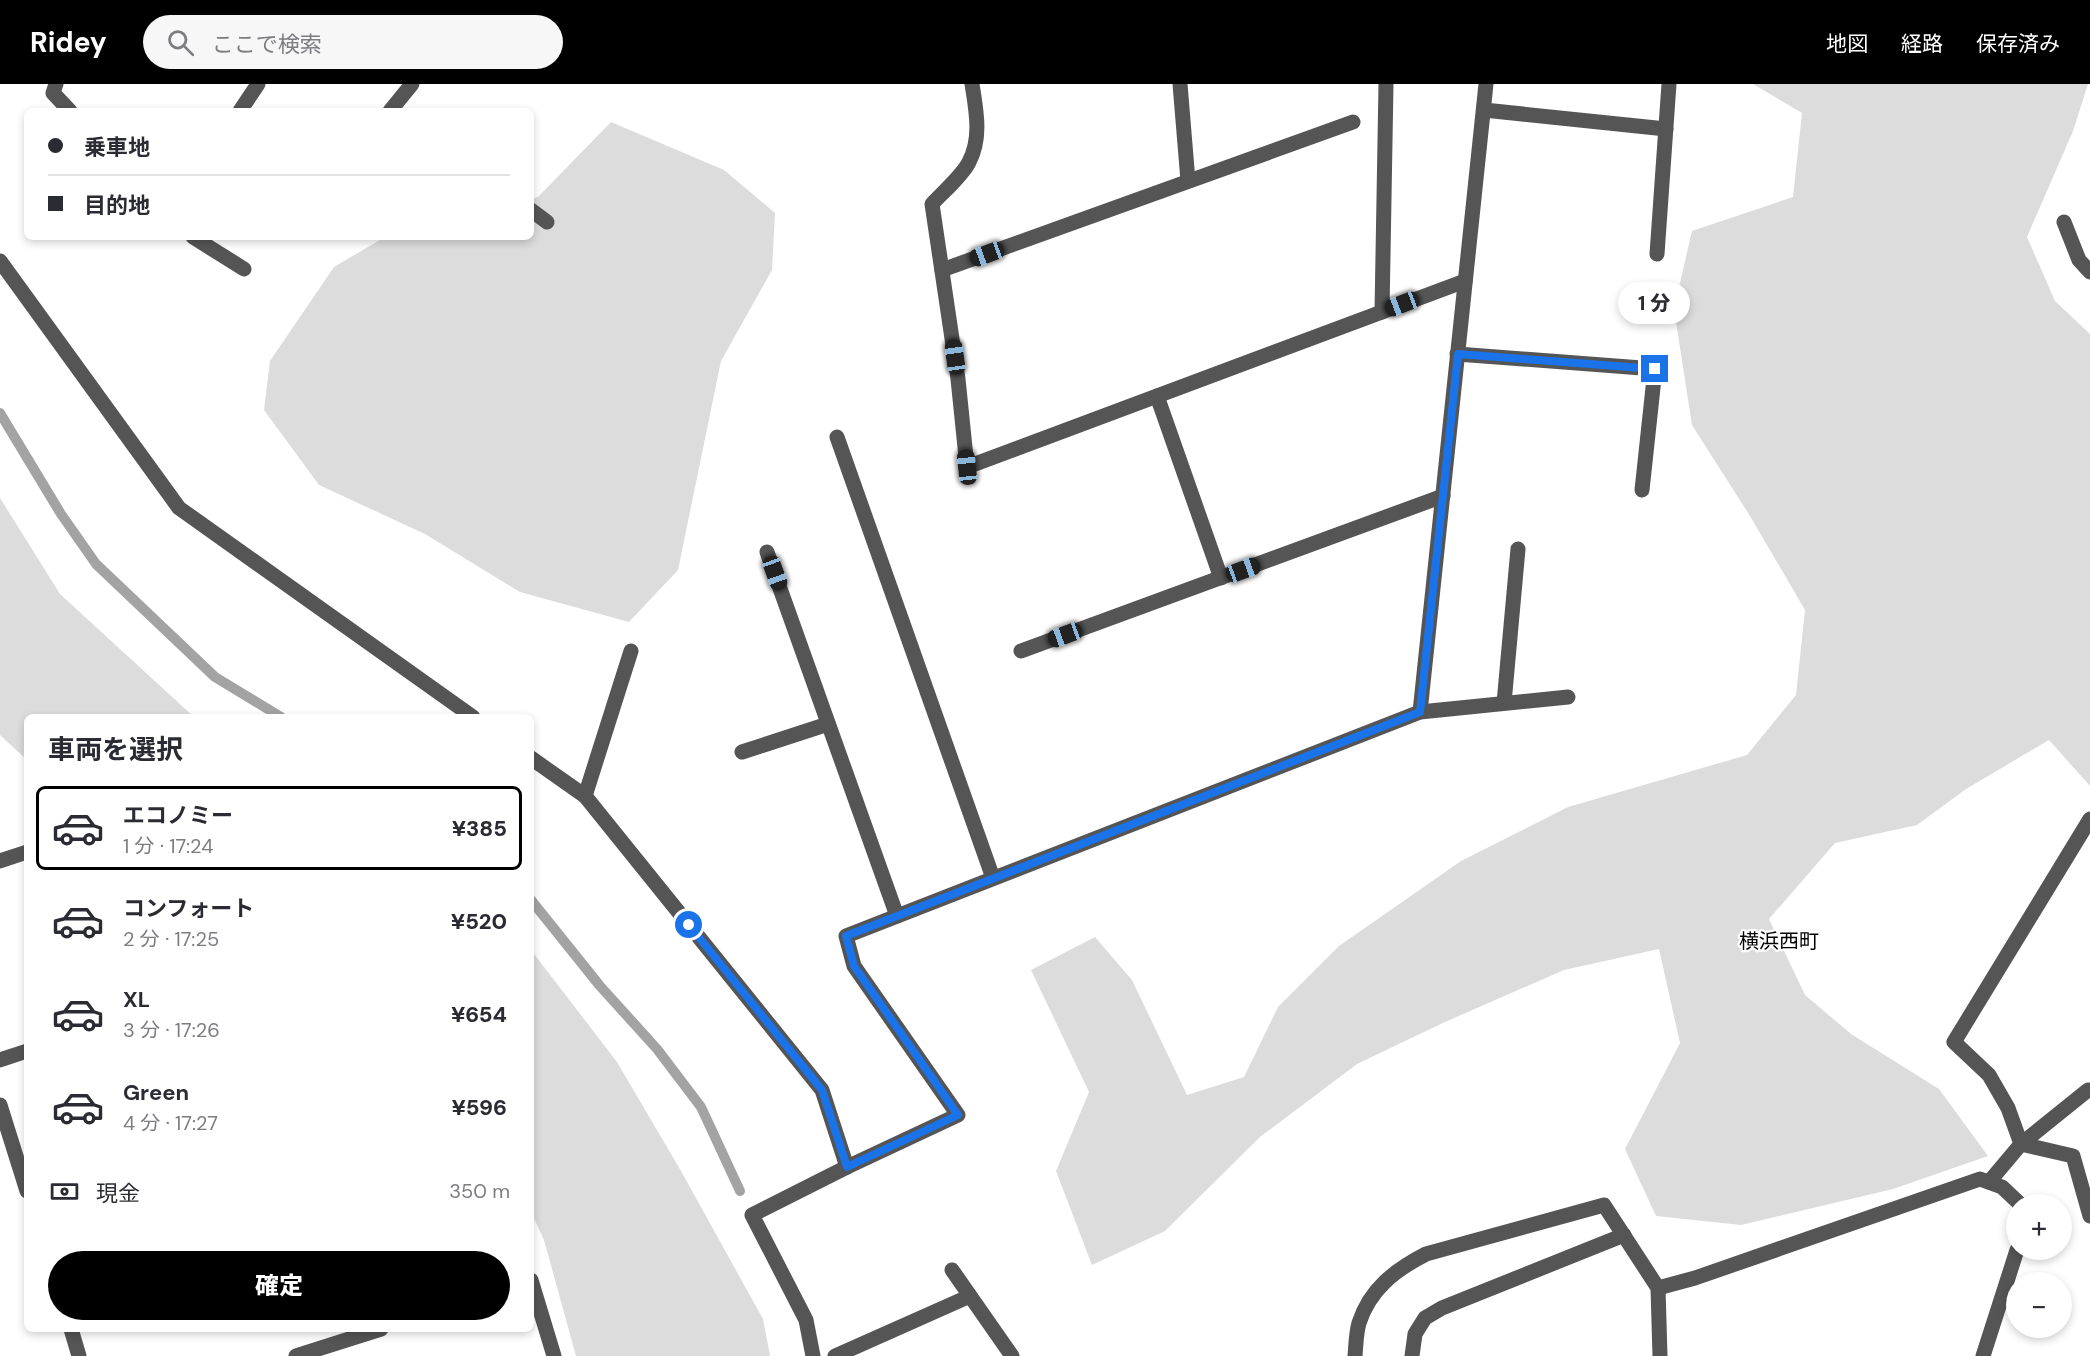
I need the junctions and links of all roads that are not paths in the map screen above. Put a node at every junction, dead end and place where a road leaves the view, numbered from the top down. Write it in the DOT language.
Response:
graph roads {
  1 [pos="56,84"];
  2 [pos="258,84"];
  3 [pos="412,84"];
  4 [pos="972,84"];
  5 [pos="1180,84"];
  6 [pos="1386,84"];
  7 [pos="1486,84"];
  8 [pos="1669,84"];
  9 [pos="67,108"];
  10 [pos="242,108"];
  11 [pos="392,108"];
  12 [pos="1484,110"];
  13 [pos="1353,122"];
  14 [pos="1666,129"];
  15 [pos="1188,181"];
  16 [pos="534,212"];
  17 [pos="547,222"];
  18 [pos="2064,222"];
  19 [pos="198,240"];
  20 [pos="1657,254"];
  21 [pos="0,261"];
  22 [pos="244,268"];
  23 [pos="942,270"];
  24 [pos="2090,272"];
  25 [pos="1465,281"];
  26 [pos="1382,312"];
  27 [pos="1458,354"];
  28 [pos="1157,396"];
  29 [pos="837,437"];
  30 [pos="1642,490"];
  31 [pos="1443,496"];
  32 [pos="1518,549"];
  33 [pos="767,552"];
  34 [pos="1221,578"];
  35 [pos="631,651"];
  36 [pos="1021,651"];
  37 [pos="1568,697"];
  38 [pos="1504,703"];
  39 [pos="1420,712"];
  40 [pos="469,714"];
  41 [pos="828,724"];
  42 [pos="742,752"];
  43 [pos="534,760"];
  44 [pos="585,796"];
  45 [pos="2090,819"];
  46 [pos="24,853"];
  47 [pos="0,861"];
  48 [pos="993,878"];
  49 [pos="897,916"];
  50 [pos="24,1052"];
  51 [pos="0,1060"];
  52 [pos="2088,1090"];
  53 [pos="0,1105"];
  54 [pos="2021,1144"];
  55 [pos="847,1167"];
  56 [pos="24,1181"];
  57 [pos="1989,1182"];
  58 [pos="2009,1194"];
  59 [pos="2090,1216"];
  60 [pos="1624,1235"];
  61 [pos="2014,1260"];
  62 [pos="952,1270"];
  63 [pos="1658,1288"];
  64 [pos="534,1290"];
  65 [pos="970,1296"];
  66 [pos="71,1332"];
  67 [pos="372,1332"];
  68 [pos="79,1356"];
  69 [pos="296,1356"];
  70 [pos="554,1356"];
  71 [pos="813,1356"];
  72 [pos="835,1356"];
  73 [pos="1012,1356"];
  74 [pos="1355,1356"];
  75 [pos="1412,1356"];
  76 [pos="1660,1356"];
  77 [pos="1982,1356"];
  1 -- 9 [label="street"];
  2 -- 10 [label="street"];
  3 -- 11 [label="street"];
  4 -- 23 [label="street"];
  5 -- 15 [label="street"];
  6 -- 26 [label="street"];
  7 -- 12 [label="street"];
  8 -- 14 [label="street"];
  12 -- 14 [label="street"];
  12 -- 25 [label="street"];
  13 -- 15 [label="street"];
  14 -- 20 [label="street"];
  15 -- 23 [label="street"];
  16 -- 17 [label="street"];
  18 -- 24 [label="street"];
  19 -- 22 [label="street"];
  21 -- 40 [label="street"];
  23 -- 28 [label="street"];
  25 -- 26 [label="street"];
  25 -- 27 [label="street"];
  26 -- 28 [label="street"];
  27 -- 30 [label="street"];
  27 -- 31 [label="street"];
  28 -- 34 [label="street"];
  29 -- 48 [label="street"];
  31 -- 34 [label="street"];
  31 -- 39 [label="street"];
  32 -- 38 [label="street"];
  33 -- 41 [label="street"];
  34 -- 36 [label="street"];
  35 -- 44 [label="street"];
  37 -- 38 [label="street"];
  38 -- 39 [label="street"];
  39 -- 48 [label="street"];
  41 -- 42 [label="street"];
  41 -- 49 [label="street"];
  43 -- 44 [label="street"];
  44 -- 55 [label="street"];
  45 -- 54 [label="street"];
  46 -- 47 [label="street"];
  48 -- 49 [label="street"];
  49 -- 55 [label="street"];
  50 -- 51 [label="street"];
  52 -- 54 [label="street"];
  53 -- 56 [label="street"];
  54 -- 57 [label="street"];
  54 -- 59 [label="street"];
  55 -- 71 [label="street"];
  57 -- 58 [label="street"];
  57 -- 63 [label="street"];
  60 -- 63 [label="street"];
  60 -- 74 [label="street"];
  60 -- 75 [label="street"];
  61 -- 77 [label="street"];
  62 -- 65 [label="street"];
  63 -- 76 [label="street"];
  64 -- 70 [label="street"];
  65 -- 72 [label="street"];
  65 -- 73 [label="street"];
  66 -- 68 [label="street"];
  67 -- 69 [label="street"];
}
